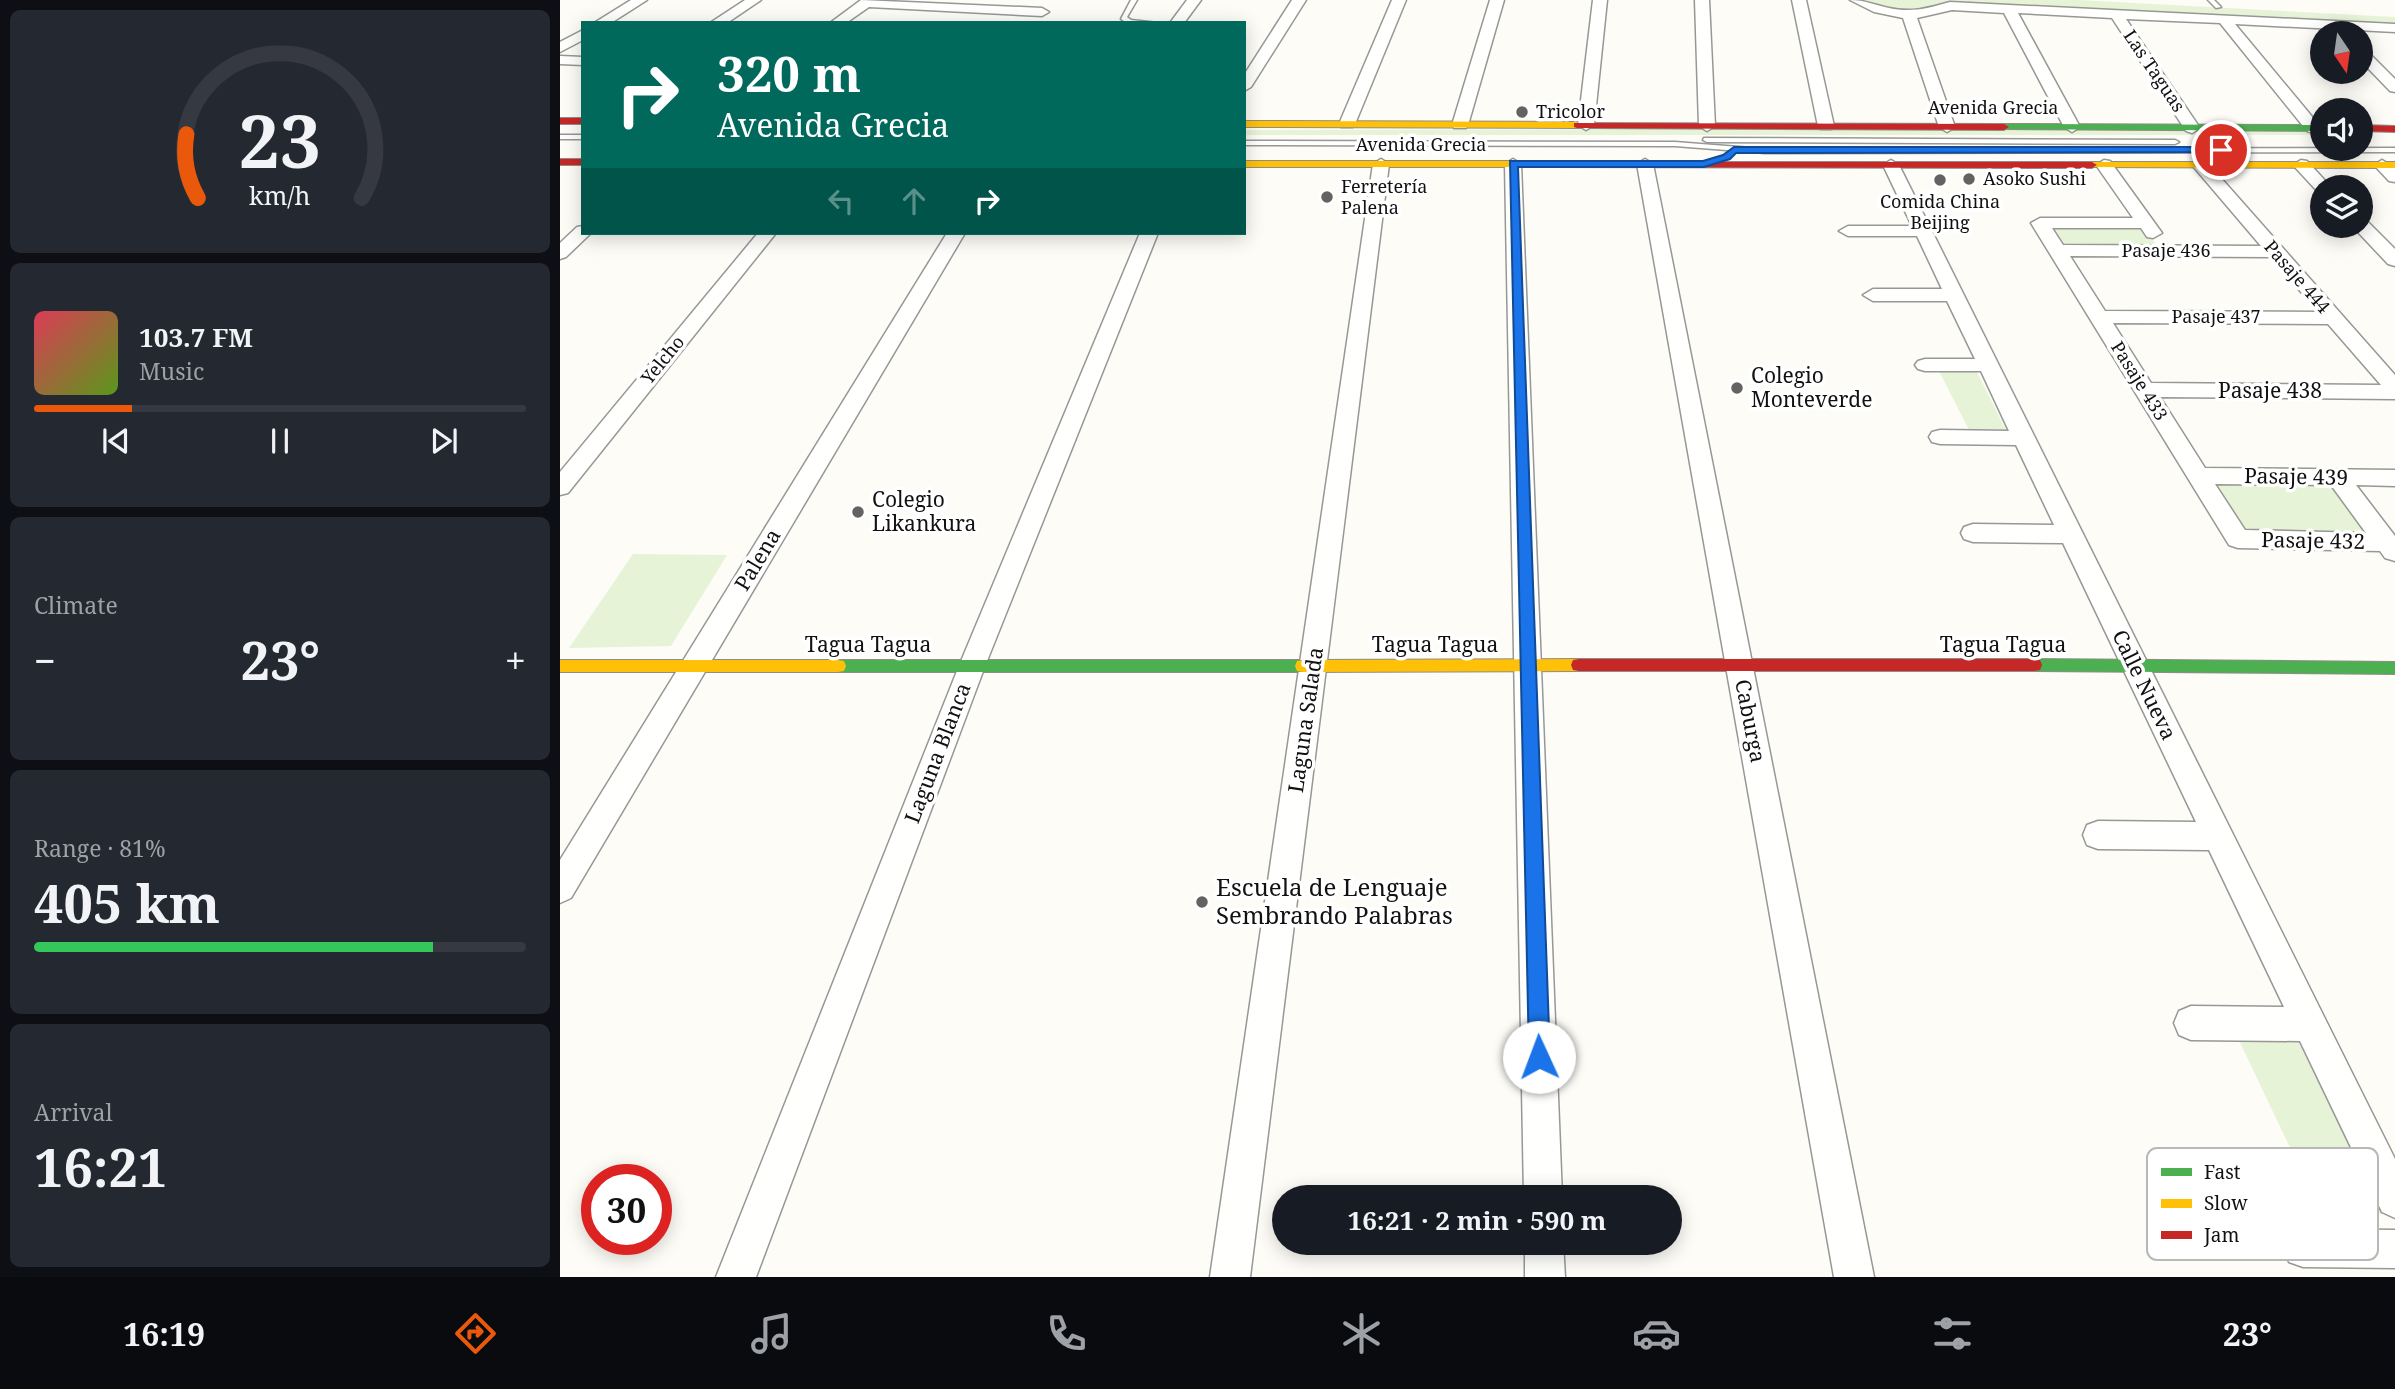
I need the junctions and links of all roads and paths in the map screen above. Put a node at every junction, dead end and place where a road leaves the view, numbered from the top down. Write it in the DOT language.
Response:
graph roads {
  1 [pos="640,0"];
  2 [pos="754,0"];
  3 [pos="1054,0"];
  4 [pos="1134,0"];
  5 [pos="1194,0"];
  6 [pos="1298,0"];
  7 [pos="1399,0"];
  8 [pos="1497,0"];
  9 [pos="1601,0"];
  10 [pos="1702,0"];
  11 [pos="1799,0"];
  12 [pos="1857,0"];
  13 [pos="2093,0"];
  14 [pos="868,1"];
  15 [pos="1951,3"];
  16 [pos="2008,8"];
  17 [pos="2218,9"];
  18 [pos="2116,14"];
  19 [pos="1909,15"];
  20 [pos="2395,16"];
  21 [pos="1037,18"];
  22 [pos="604,21"];
  23 [pos="720,21"];
  24 [pos="840,21"];
  25 [pos="1128,21"];
  26 [pos="1178,21"];
  27 [pos="2310,25"];
  28 [pos="2395,27"];
  29 [pos="2373,28"];
  30 [pos="572,37"];
  31 [pos="560,48"];
  32 [pos="560,60"];
  33 [pos="581,61"];
  34 [pos="2373,65"];
  35 [pos="1246,84"];
  36 [pos="2395,88"];
  37 [pos="560,121"];
  38 [pos="581,121"];
  39 [pos="2310,122"];
  40 [pos="1246,124"];
  41 [pos="1347,124"];
  42 [pos="1460,125"];
  43 [pos="1518,125"];
  44 [pos="1586,125"];
  45 [pos="1707,126"];
  46 [pos="1826,126"];
  47 [pos="1947,127"];
  48 [pos="2072,127"];
  49 [pos="2192,128"];
  50 [pos="2373,128"];
  51 [pos="2395,129"];
  52 [pos="2310,133"];
  53 [pos="2310,133"];
  54 [pos="560,137"];
  55 [pos="581,137"];
  56 [pos="1246,140"];
  57 [pos="1471,141"];
  58 [pos="2373,142"];
  59 [pos="2395,142"];
  60 [pos="560,144"];
  61 [pos="581,144"];
  62 [pos="1734,145"];
  63 [pos="2395,150"];
  64 [pos="560,162"];
  65 [pos="581,162"];
  66 [pos="1246,164"];
  67 [pos="1381,164"];
  68 [pos="1513,164"];
  69 [pos="1645,164"];
  70 [pos="1704,164"];
  71 [pos="1891,164"];
  72 [pos="2104,165"];
  73 [pos="2200,165"];
  74 [pos="2301,165"];
  75 [pos="2388,165"];
  76 [pos="2311,175"];
  77 [pos="2395,177"];
  78 [pos="2146,223"];
  79 [pos="1848,231"];
  80 [pos="1923,231"];
  81 [pos="581,233"];
  82 [pos="765,235"];
  83 [pos="955,235"];
  84 [pos="1148,235"];
  85 [pos="2373,237"];
  86 [pos="2057,250"];
  87 [pos="2167,251"];
  88 [pos="2276,252"];
  89 [pos="560,253"];
  90 [pos="2395,260"];
  91 [pos="1873,295"];
  92 [pos="1954,295"];
  93 [pos="2098,317"];
  94 [pos="2334,318"];
  95 [pos="1925,365"];
  96 [pos="1989,365"];
  97 [pos="2144,390"];
  98 [pos="2395,390"];
  99 [pos="1940,438"];
  100 [pos="2024,438"];
  101 [pos="2198,476"];
  102 [pos="2339,478"];
  103 [pos="2395,478"];
  104 [pos="560,487"];
  105 [pos="1973,533"];
  106 [pos="2071,534"];
  107 [pos="2238,539"];
  108 [pos="2391,547"];
  109 [pos="2135,665"];
  110 [pos="560,666"];
  111 [pos="694,666"];
  112 [pos="972,666"];
  113 [pos="1313,666"];
  114 [pos="1528,666"];
  115 [pos="1739,666"];
  116 [pos="2395,668"];
  117 [pos="2098,835"];
  118 [pos="2218,836"];
  119 [pos="560,888"];
  120 [pos="2191,1023"];
  121 [pos="2310,1024"];
  122 [pos="2370,1148"];
  123 [pos="2378,1164"];
  124 [pos="1543,1185"];
  125 [pos="2395,1199"];
  126 [pos="1544,1255"];
  127 [pos="736,1277"];
  128 [pos="1230,1277"];
  129 [pos="1545,1277"];
  130 [pos="1854,1277"];
  1 -- 22 [label="street"];
  2 -- 23 [label="street"];
  3 -- 21 [label="street"];
  4 -- 25 [label="lane"];
  5 -- 26 [label="street"];
  6 -- 35 [label="street"];
  7 -- 41 [label="street"];
  8 -- 42 [label="street"];
  9 -- 44 [label="street"];
  10 -- 45 [label="street"];
  11 -- 46 [label="street"];
  12 -- 19 [label="street"];
  13 -- 17 [label="street"];
  14 -- 21 [label="street"];
  14 -- 24 [label="street"];
  15 -- 16 [label="street"];
  15 -- 19 [label="street"];
  16 -- 18 [label="street"];
  16 -- 48 [label="street"];
  17 -- 18 [label="street"];
  17 -- 20 [label="street"];
  17 -- 27 [label="street"];
  17 -- 39 [label="street"];
  18 -- 49 [label="street, Las Taguas"];
  19 -- 47 [label="street"];
  28 -- 29 [label="street"];
  30 -- 31 [label="street"];
  32 -- 33 [label="street"];
  34 -- 36 [label="street"];
  37 -- 38 [label="main road"];
  40 -- 41 [label="main road, Avenida Grecia"];
  41 -- 42 [label="main road, Avenida Grecia"];
  42 -- 43 [label="main road, Avenida Grecia"];
  43 -- 44 [label="main road, Avenida Grecia"];
  43 -- 57 [label="main road"];
  44 -- 45 [label="main road, Avenida Grecia"];
  45 -- 46 [label="main road, Avenida Grecia"];
  45 -- 62 [label="main road"];
  46 -- 47 [label="main road, Avenida Grecia"];
  47 -- 48 [label="main road, Avenida Grecia"];
  48 -- 49 [label="main road, Avenida Grecia"];
  49 -- 52 [label="main road, Avenida Grecia"];
  50 -- 51 [label="main road"];
  53 -- 62 [label="lane"];
  54 -- 55 [label="lane"];
  56 -- 57 [label="lane"];
  57 -- 62 [label="lane"];
  57 -- 68 [label="main road"];
  58 -- 59 [label="lane"];
  60 -- 61 [label="lane"];
  62 -- 63 [label="lane"];
  62 -- 70 [label="main road"];
  64 -- 65 [label="main road"];
  66 -- 67 [label="main road, Avenida Grecia"];
  67 -- 68 [label="main road, Avenida Grecia"];
  67 -- 113 [label="street, Laguna Salada"];
  68 -- 69 [label="main road, Avenida Grecia"];
  68 -- 114 [label="street"];
  69 -- 70 [label="main road, Avenida Grecia"];
  69 -- 115 [label="street, Caburga"];
  70 -- 71 [label="main road, Avenida Grecia"];
  71 -- 72 [label="main road, Avenida Grecia"];
  71 -- 80 [label="street, Calle Nueva"];
  72 -- 73 [label="main road, Avenida Grecia"];
  72 -- 78 [label="street"];
  73 -- 74 [label="main road, Avenida Grecia"];
  73 -- 88 [label="street, Pasaje 444"];
  74 -- 75 [label="main road, Avenida Grecia"];
  74 -- 76 [label="street"];
  75 -- 77 [label="street"];
  78 -- 86 [label="street, Pasaje 433"];
  78 -- 87 [label="street"];
  79 -- 80 [label="street"];
  80 -- 92 [label="street, Calle Nueva"];
  81 -- 89 [label="street"];
  82 -- 104 [label="street, Yelcho"];
  83 -- 111 [label="street, Palena"];
  84 -- 112 [label="street, Laguna Blanca"];
  85 -- 90 [label="street"];
  86 -- 87 [label="street, Pasaje 436"];
  86 -- 93 [label="street, Pasaje 433"];
  87 -- 88 [label="street, Pasaje 436"];
  88 -- 94 [label="street, Pasaje 444"];
  91 -- 92 [label="street"];
  92 -- 96 [label="street, Calle Nueva"];
  93 -- 94 [label="street, Pasaje 437"];
  93 -- 97 [label="street, Pasaje 433"];
  94 -- 98 [label="street, Pasaje 444"];
  95 -- 96 [label="street"];
  96 -- 100 [label="street, Calle Nueva"];
  97 -- 98 [label="street, Pasaje 438"];
  97 -- 101 [label="street, Pasaje 433"];
  99 -- 100 [label="street"];
  100 -- 106 [label="street, Calle Nueva"];
  101 -- 102 [label="street, Pasaje 439"];
  101 -- 107 [label="street, Pasaje 433"];
  102 -- 103 [label="street, Pasaje 439"];
  102 -- 108 [label="street"];
  105 -- 106 [label="street"];
  106 -- 109 [label="street, Calle Nueva"];
  107 -- 108 [label="street, Pasaje 432"];
  109 -- 115 [label="main road, Tagua Tagua"];
  109 -- 116 [label="main road, Tagua Tagua"];
  109 -- 118 [label="street, Calle Nueva"];
  110 -- 111 [label="main road, Tagua Tagua"];
  111 -- 112 [label="main road, Tagua Tagua"];
  111 -- 119 [label="street, Palena"];
  112 -- 113 [label="main road, Tagua Tagua"];
  112 -- 127 [label="street, Laguna Blanca"];
  113 -- 114 [label="main road, Tagua Tagua"];
  113 -- 128 [label="street, Laguna Salada"];
  114 -- 115 [label="main road, Tagua Tagua"];
  114 -- 124 [label="street"];
  115 -- 130 [label="street, Caburga"];
  117 -- 118 [label="street"];
  118 -- 121 [label="street, Calle Nueva"];
  120 -- 121 [label="street"];
  121 -- 122 [label="street, Calle Nueva"];
  123 -- 125 [label="street, Calle Nueva"];
  126 -- 129 [label="street"];
}
